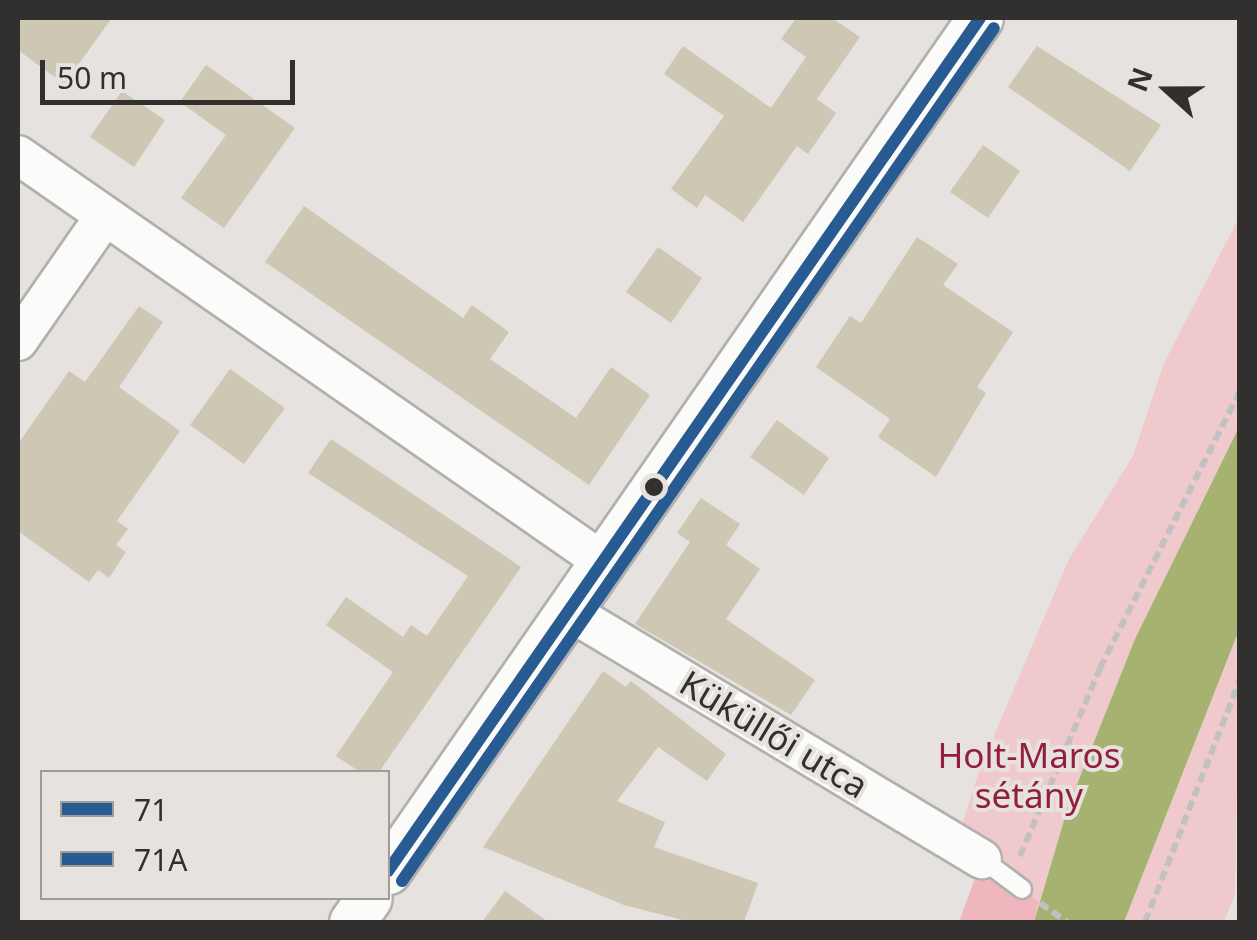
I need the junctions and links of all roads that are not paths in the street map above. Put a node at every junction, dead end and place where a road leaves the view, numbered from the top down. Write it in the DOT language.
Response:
graph roads {
  1 [pos="980,18"];
  2 [pos="18,155"];
  3 [pos="105,216"];
  4 [pos="18,341"];
  5 [pos="602,561"];
  6 [pos="567,610"];
  7 [pos="982,859"];
  8 [pos="390,868"];
  9 [pos="1022,889"];
  10 [pos="368,900"];
  11 [pos="352,922"];
  1 -- 5 [label="street"];
  2 -- 3 [label="street"];
  3 -- 4 [label="street"];
  3 -- 5 [label="street"];
  5 -- 6 [label="street"];
  6 -- 7 [label="street, Küküllői utca"];
  6 -- 8 [label="street"];
  7 -- 9 [label="lane"];
  10 -- 11 [label="street"];
}
